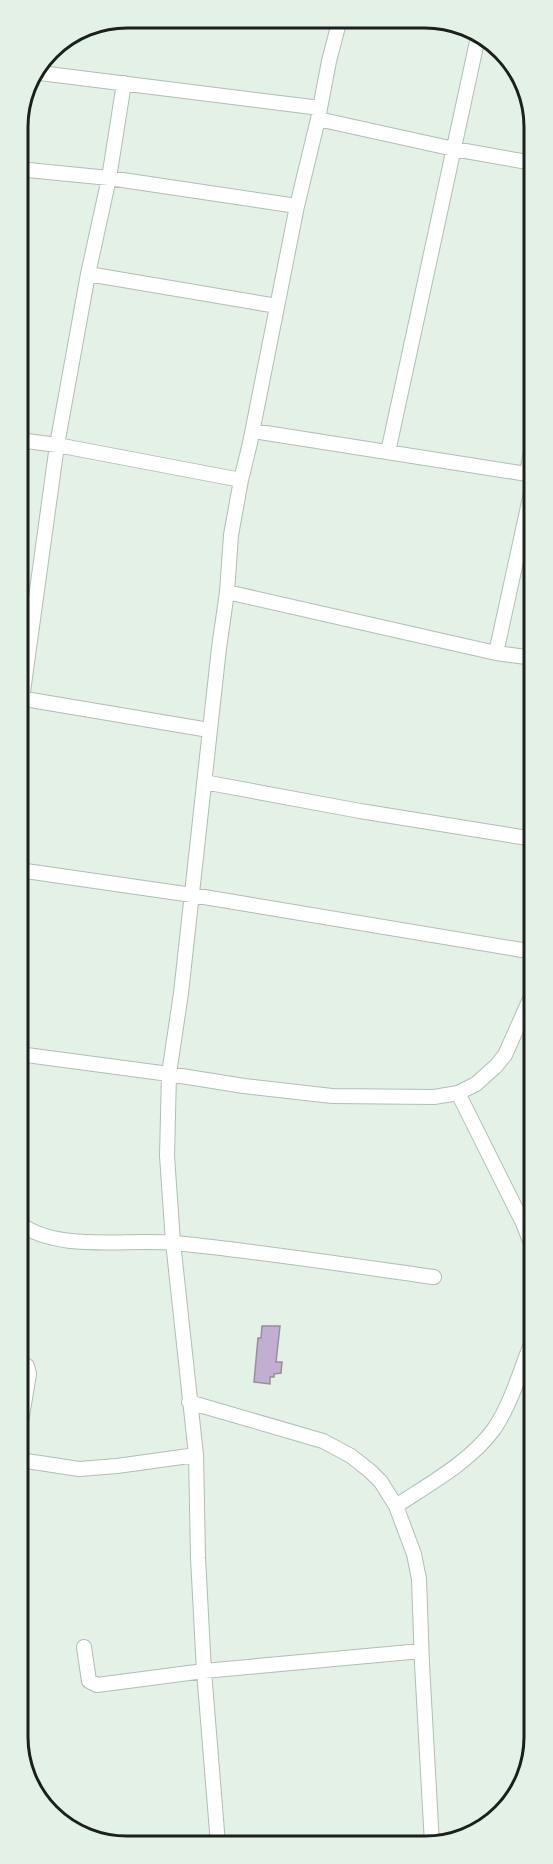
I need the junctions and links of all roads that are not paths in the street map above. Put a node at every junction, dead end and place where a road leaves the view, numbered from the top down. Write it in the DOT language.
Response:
graph roads {
  1 [pos="338,28"];
  2 [pos="477,43"];
  3 [pos="45,74"];
  4 [pos="124,83"];
  5 [pos="319,114"];
  6 [pos="454,149"];
  7 [pos="524,161"];
  8 [pos="29,170"];
  9 [pos="109,178"];
  10 [pos="297,206"];
  11 [pos="88,274"];
  12 [pos="277,306"];
  13 [pos="253,430"];
  14 [pos="29,441"];
  15 [pos="57,445"];
  16 [pos="388,452"];
  17 [pos="524,477"];
  18 [pos="241,480"];
  19 [pos="524,513"];
  20 [pos="227,592"];
  21 [pos="29,645"];
  22 [pos="496,653"];
  23 [pos="524,657"];
  24 [pos="29,700"];
  25 [pos="209,730"];
  26 [pos="204,782"];
  27 [pos="524,837"];
  28 [pos="29,871"];
  29 [pos="192,895"];
  30 [pos="524,950"];
  31 [pos="524,1012"];
  32 [pos="28,1055"];
  33 [pos="170,1074"];
  34 [pos="459,1093"];
  35 [pos="524,1226"];
  36 [pos="28,1227"];
  37 [pos="173,1242"];
  38 [pos="434,1277"];
  39 [pos="524,1360"];
  40 [pos="189,1401"];
  41 [pos="196,1455"];
  42 [pos="28,1461"];
  43 [pos="396,1506"];
  44 [pos="84,1647"];
  45 [pos="422,1652"];
  46 [pos="204,1671"];
  47 [pos="432,1835"];
  48 [pos="217,1836"];
  1 -- 5 [label="street"];
  2 -- 6 [label="street"];
  3 -- 4 [label="street"];
  4 -- 5 [label="street"];
  4 -- 9 [label="street"];
  5 -- 6 [label="street"];
  5 -- 10 [label="street"];
  6 -- 7 [label="street"];
  6 -- 16 [label="street"];
  8 -- 9 [label="street"];
  9 -- 10 [label="street"];
  9 -- 11 [label="street"];
  10 -- 12 [label="street"];
  11 -- 12 [label="street"];
  11 -- 15 [label="street"];
  12 -- 13 [label="street"];
  13 -- 16 [label="street"];
  13 -- 18 [label="street"];
  14 -- 15 [label="street"];
  15 -- 18 [label="street"];
  15 -- 21 [label="street"];
  16 -- 17 [label="street"];
  18 -- 20 [label="street"];
  19 -- 22 [label="street"];
  20 -- 22 [label="street"];
  20 -- 25 [label="street"];
  22 -- 23 [label="street"];
  24 -- 25 [label="street"];
  25 -- 26 [label="street"];
  26 -- 27 [label="street"];
  26 -- 29 [label="street"];
  28 -- 29 [label="street"];
  29 -- 30 [label="street"];
  29 -- 33 [label="street"];
  31 -- 34 [label="street"];
  32 -- 33 [label="street"];
  33 -- 34 [label="street"];
  33 -- 37 [label="street"];
  34 -- 35 [label="street"];
  36 -- 37 [label="street"];
  37 -- 38 [label="street"];
  37 -- 40 [label="street"];
  39 -- 43 [label="street"];
  40 -- 41 [label="street"];
  40 -- 43 [label="street"];
  41 -- 42 [label="street"];
  41 -- 46 [label="street"];
  43 -- 45 [label="street"];
  44 -- 46 [label="street"];
  45 -- 46 [label="street"];
  45 -- 47 [label="street"];
  46 -- 48 [label="street"];
}
